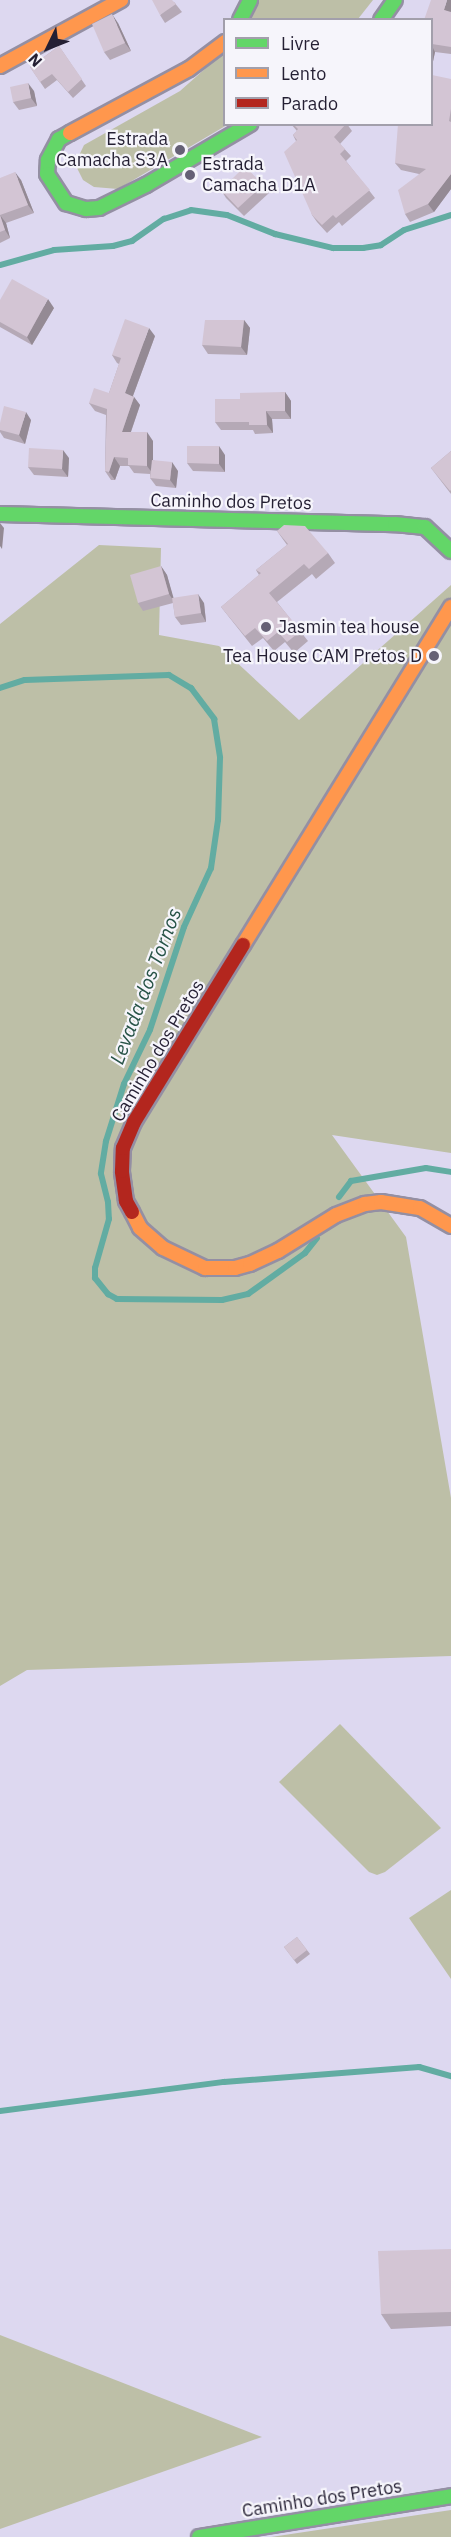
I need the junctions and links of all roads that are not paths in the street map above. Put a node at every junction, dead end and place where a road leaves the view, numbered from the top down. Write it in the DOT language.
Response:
graph roads {
  1 [pos="121,0"];
  2 [pos="250,0"];
  3 [pos="394,0"];
  4 [pos="241,18"];
  5 [pos="382,18"];
  6 [pos="223,44"];
  7 [pos="0,66"];
  8 [pos="247,126"];
  9 [pos="0,514"];
  10 [pos="451,551"];
  11 [pos="451,607"];
  12 [pos="451,1226"];
  13 [pos="451,2496"];
  14 [pos="200,2537"];
  1 -- 7 [label="main road"];
  2 -- 4 [label="main road"];
  3 -- 5 [label="main road"];
  6 -- 8 [label="main road"];
  9 -- 10 [label="main road, Caminho dos Pretos"];
  11 -- 12 [label="main road, Caminho dos Pretos"];
  13 -- 14 [label="main road, Caminho dos Pretos"];
}
